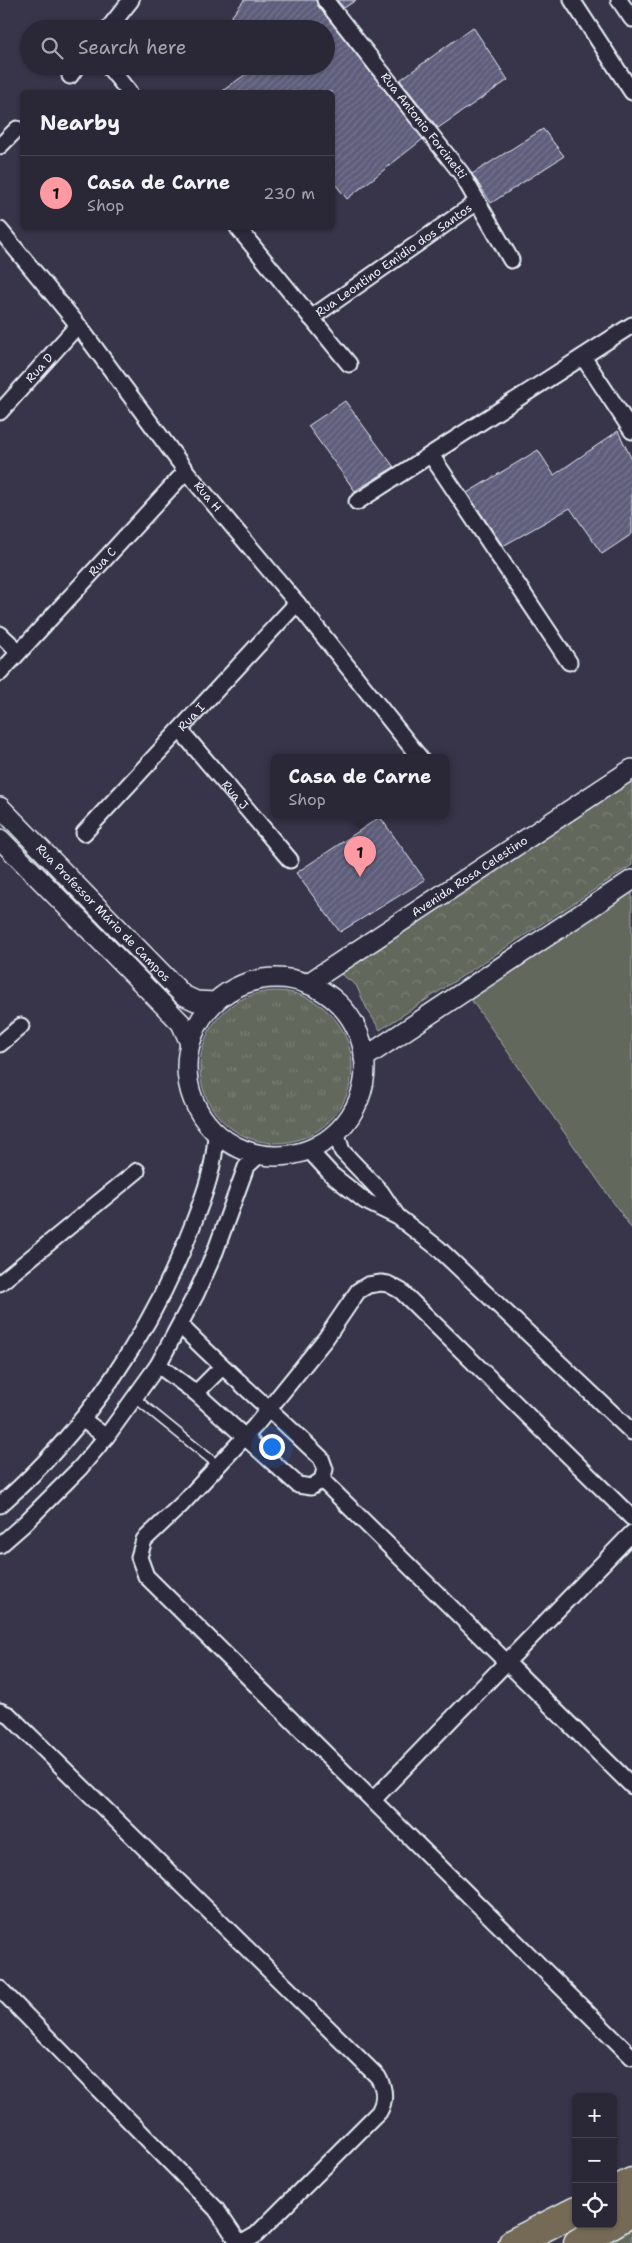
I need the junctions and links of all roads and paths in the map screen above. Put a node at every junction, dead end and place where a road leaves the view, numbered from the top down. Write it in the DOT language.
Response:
graph roads {
  1 [pos="131,0"];
  2 [pos="325,0"];
  3 [pos="572,0"];
  4 [pos="619,0"];
  5 [pos="632,19"];
  6 [pos="115,20"];
  7 [pos="115,75"];
  8 [pos="127,90"];
  9 [pos="632,92"];
  10 [pos="17,129"];
  11 [pos="0,146"];
  12 [pos="477,202"];
  13 [pos="0,230"];
  14 [pos="240,230"];
  15 [pos="511,260"];
  16 [pos="311,318"];
  17 [pos="78,325"];
  18 [pos="632,325"];
  19 [pos="583,357"];
  20 [pos="348,364"];
  21 [pos="0,412"];
  22 [pos="632,431"];
  23 [pos="431,455"];
  24 [pos="186,471"];
  25 [pos="357,502"];
  26 [pos="297,603"];
  27 [pos="0,634"];
  28 [pos="19,652"];
  29 [pos="569,662"];
  30 [pos="0,672"];
  31 [pos="180,730"];
  32 [pos="417,754"];
  33 [pos="632,769"];
  34 [pos="0,807"];
  35 [pos="84,833"];
  36 [pos="0,839"];
  37 [pos="290,860"];
  38 [pos="632,880"];
  39 [pos="307,984"];
  40 [pos="215,1002"];
  41 [pos="21,1026"];
  42 [pos="190,1043"];
  43 [pos="0,1044"];
  44 [pos="364,1058"];
  45 [pos="336,1132"];
  46 [pos="216,1133"];
  47 [pos="308,1149"];
  48 [pos="260,1154"];
  49 [pos="137,1171"];
  50 [pos="398,1217"];
  51 [pos="0,1282"];
  52 [pos="181,1326"];
  53 [pos="158,1365"];
  54 [pos="222,1367"];
  55 [pos="196,1393"];
  56 [pos="135,1398"];
  57 [pos="270,1408"];
  58 [pos="82,1419"];
  59 [pos="632,1432"];
  60 [pos="106,1437"];
  61 [pos="245,1438"];
  62 [pos="220,1466"];
  63 [pos="322,1480"];
  64 [pos="0,1505"];
  65 [pos="632,1518"];
  66 [pos="632,1533"];
  67 [pos="0,1544"];
  68 [pos="506,1662"];
  69 [pos="0,1711"];
  70 [pos="632,1786"];
  71 [pos="373,1800"];
  72 [pos="0,1990"];
  73 [pos="632,2056"];
  74 [pos="632,2182"];
  75 [pos="617,2190"];
  76 [pos="632,2212"];
  77 [pos="572,2213"];
  78 [pos="617,2221"];
  79 [pos="605,2228"];
  80 [pos="240,2243"];
  81 [pos="513,2243"];
  82 [pos="578,2243"];
  1 -- 6 [label="street"];
  2 -- 12 [label="street, Rua Antonio Forcinetti"];
  3 -- 9 [label="street"];
  4 -- 5 [label="street"];
  7 -- 8 [label="street"];
  10 -- 11 [label="street"];
  12 -- 15 [label="street, Rua Antonio Forcinetti"];
  12 -- 16 [label="street, Rua Leontino Emidio dos Santos"];
  13 -- 17 [label="street, Rua H"];
  14 -- 16 [label="street"];
  16 -- 20 [label="street"];
  17 -- 21 [label="street, Rua D"];
  17 -- 24 [label="street, Rua H"];
  18 -- 19 [label="street"];
  19 -- 22 [label="street"];
  19 -- 23 [label="street"];
  23 -- 25 [label="street"];
  23 -- 29 [label="street"];
  24 -- 26 [label="street, Rua H"];
  24 -- 28 [label="street, Rua C"];
  26 -- 31 [label="street, Rua I"];
  26 -- 32 [label="street, Rua H"];
  27 -- 28 [label="street"];
  28 -- 30 [label="street, Rua C"];
  31 -- 35 [label="street, Rua I"];
  31 -- 37 [label="street, Rua J"];
  33 -- 39 [label="street, Avenida Rosa Celestino"];
  34 -- 40 [label="street, Rua Professor Mário de Campos"];
  36 -- 42 [label="street, Rua Professor Mário de Campos"];
  38 -- 44 [label="street"];
  39 -- 40 [label="street"];
  39 -- 44 [label="street"];
  40 -- 42 [label="street"];
  41 -- 43 [label="street"];
  42 -- 46 [label="street"];
  44 -- 45 [label="street"];
  45 -- 47 [label="street"];
  45 -- 50 [label="street"];
  46 -- 48 [label="street"];
  46 -- 58 [label="street"];
  47 -- 48 [label="street"];
  47 -- 50 [label="street"];
  48 -- 52 [label="street"];
  49 -- 51 [label="street"];
  50 -- 59 [label="street"];
  52 -- 53 [label="street"];
  52 -- 54 [label="street"];
  53 -- 55 [label="street"];
  53 -- 56 [label="street"];
  54 -- 55 [label="street"];
  54 -- 57 [label="street"];
  55 -- 61 [label="street"];
  56 -- 60 [label="street"];
  56 -- 62 [label="lane"];
  57 -- 61 [label="street"];
  57 -- 63 [label="street"];
  57 -- 65 [label="street"];
  58 -- 60 [label="street"];
  58 -- 64 [label="street"];
  60 -- 67 [label="street"];
  61 -- 62 [label="street"];
  61 -- 63 [label="street"];
  62 -- 71 [label="street"];
  63 -- 68 [label="street"];
  66 -- 68 [label="street"];
  68 -- 70 [label="street"];
  68 -- 71 [label="street"];
  69 -- 80 [label="street"];
  71 -- 73 [label="street"];
  72 -- 80 [label="street"];
  74 -- 75 [label="highway"];
  76 -- 78 [label="highway"];
  77 -- 81 [label="highway"];
  79 -- 82 [label="highway"];
}
